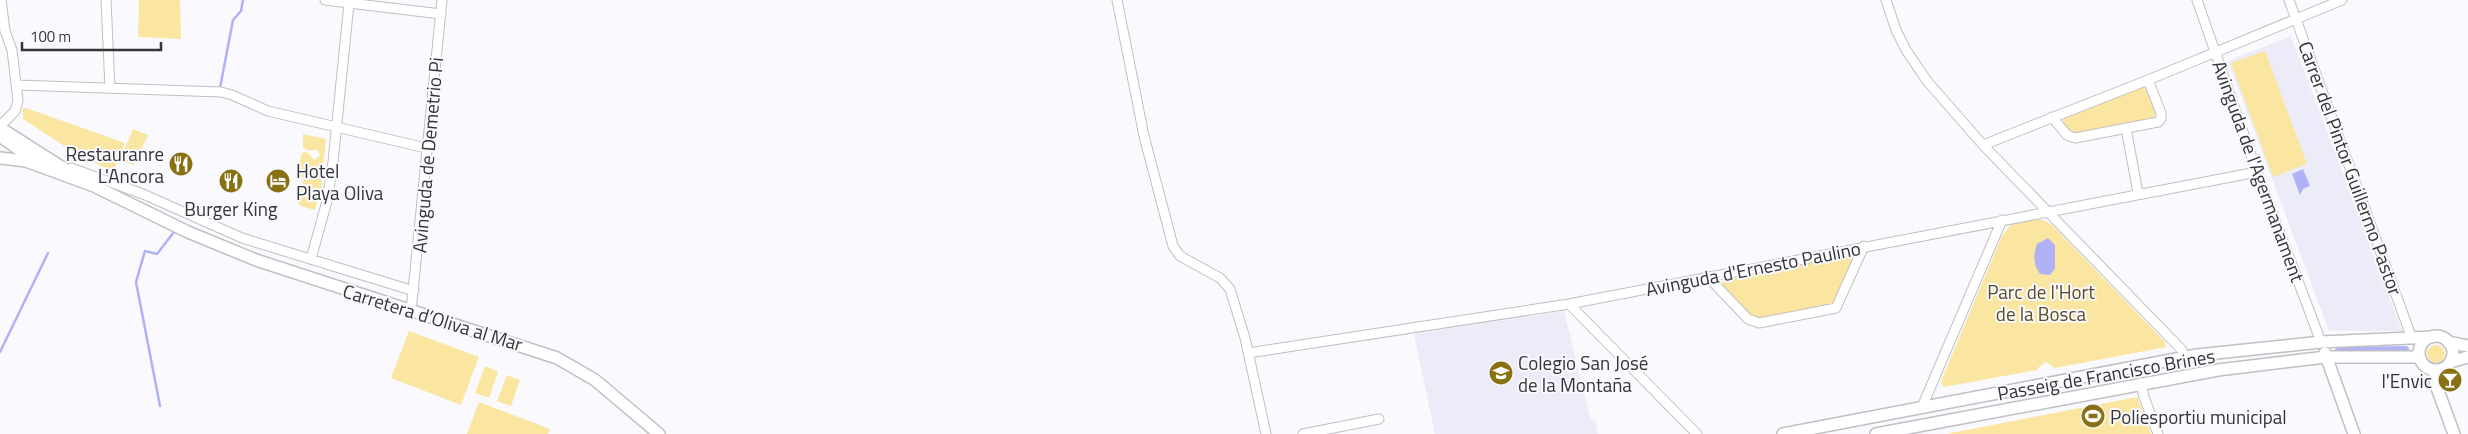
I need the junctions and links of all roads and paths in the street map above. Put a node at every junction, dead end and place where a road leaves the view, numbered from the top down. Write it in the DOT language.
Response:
graph roads {
  1 [pos="1,0"];
  2 [pos="106,0"];
  3 [pos="325,0"];
  4 [pos="442,0"];
  5 [pos="1117,0"];
  6 [pos="1886,0"];
  7 [pos="2197,0"];
  8 [pos="2289,0"];
  9 [pos="2342,0"];
  10 [pos="349,3"];
  11 [pos="441,14"];
  12 [pos="2296,18"];
  13 [pos="2216,51"];
  14 [pos="2148,80"];
  15 [pos="17,85"];
  16 [pos="110,88"];
  17 [pos="2052,118"];
  18 [pos="336,128"];
  19 [pos="2126,128"];
  20 [pos="1,131"];
  21 [pos="1983,145"];
  22 [pos="426,148"];
  23 [pos="0,152"];
  24 [pos="0,158"];
  25 [pos="0,163"];
  26 [pos="71,168"];
  27 [pos="55,172"];
  28 [pos="2257,172"];
  29 [pos="94,186"];
  30 [pos="2138,193"];
  31 [pos="2048,212"];
  32 [pos="2002,220"];
  33 [pos="1864,246"];
  34 [pos="311,259"];
  35 [pos="1707,276"];
  36 [pos="414,291"];
  37 [pos="1569,304"];
  38 [pos="412,311"];
  39 [pos="2411,336"];
  40 [pos="2432,337"];
  41 [pos="2321,342"];
  42 [pos="2448,342"];
  43 [pos="2468,346"];
  44 [pos="1248,353"];
  45 [pos="2197,355"];
  46 [pos="2184,357"];
  47 [pos="2419,357"];
  48 [pos="2326,358"];
  49 [pos="2468,358"];
  50 [pos="2450,362"];
  51 [pos="2434,370"];
  52 [pos="2194,373"];
  53 [pos="2141,383"];
  54 [pos="1922,408"];
  55 [pos="1379,419"];
  56 [pos="659,434"];
  57 [pos="1266,434"];
  58 [pos="1303,434"];
  59 [pos="1697,434"];
  60 [pos="1783,434"];
  61 [pos="1876,434"];
  62 [pos="2158,434"];
  63 [pos="2354,434"];
  64 [pos="2454,434"];
  1 -- 15 [label="street"];
  2 -- 16 [label="street"];
  3 -- 10 [label="street"];
  4 -- 11 [label="street, Avinguda de Demetrio Pi"];
  5 -- 44 [label="street"];
  6 -- 21 [label="street"];
  7 -- 13 [label="street, Avinguda de l'Agermanament"];
  8 -- 12 [label="street, Carrer del Pintor Guillermo Pastor"];
  9 -- 12 [label="street"];
  10 -- 11 [label="street"];
  10 -- 18 [label="street"];
  11 -- 22 [label="street, Avinguda de Demetrio Pi"];
  12 -- 13 [label="street"];
  12 -- 39 [label="street, Carrer del Pintor Guillermo Pastor"];
  13 -- 14 [label="street"];
  13 -- 28 [label="street, Avinguda de l'Agermanament"];
  14 -- 17 [label="street"];
  14 -- 19 [label="street"];
  15 -- 16 [label="street"];
  15 -- 20 [label="street"];
  16 -- 18 [label="street"];
  17 -- 19 [label="street"];
  17 -- 21 [label="street"];
  18 -- 22 [label="street"];
  18 -- 34 [label="street"];
  19 -- 30 [label="street"];
  20 -- 23 [label="street"];
  20 -- 27 [label="street"];
  20 -- 29 [label="street"];
  21 -- 31 [label="street"];
  22 -- 36 [label="street, Avinguda de Demetrio Pi"];
  24 -- 27 [label="street"];
  25 -- 27 [label="street"];
  26 -- 34 [label="street"];
  27 -- 29 [label="street"];
  28 -- 30 [label="street, Avinguda d'Ernesto Paulino"];
  28 -- 41 [label="street, Avinguda de l'Agermanament"];
  29 -- 38 [label="street, Carretera d’Oliva al Mar"];
  30 -- 31 [label="street, Avinguda d'Ernesto Paulino"];
  31 -- 32 [label="street, Avinguda d'Ernesto Paulino"];
  31 -- 46 [label="street"];
  32 -- 33 [label="street, Avinguda d'Ernesto Paulino"];
  32 -- 54 [label="street"];
  33 -- 35 [label="street, Avinguda d'Ernesto Paulino"];
  33 -- 35 [label="street"];
  34 -- 36 [label="street"];
  35 -- 37 [label="street, Avinguda d'Ernesto Paulino"];
  36 -- 38 [label="street, Avinguda de Demetrio Pi"];
  37 -- 44 [label="street, Avinguda d'Ernesto Paulino"];
  37 -- 59 [label="street"];
  38 -- 56 [label="street, Carretera d’Oliva al Mar"];
  39 -- 40 [label="street, Passeig de Francisco Brines"];
  39 -- 41 [label="street, Passeig de Francisco Brines"];
  40 -- 42 [label="street"];
  40 -- 47 [label="street"];
  41 -- 45 [label="street, Passeig de Francisco Brines"];
  41 -- 48 [label="street"];
  42 -- 43 [label="street"];
  42 -- 50 [label="street"];
  44 -- 57 [label="street"];
  45 -- 46 [label="street, Passeig de Francisco Brines"];
  45 -- 52 [label="street"];
  46 -- 52 [label="street"];
  46 -- 54 [label="street, Passeig de Francisco Brines"];
  47 -- 48 [label="street, Passeig de Francisco Brines"];
  47 -- 51 [label="street"];
  48 -- 52 [label="street, Passeig de Francisco Brines"];
  48 -- 63 [label="street"];
  49 -- 50 [label="street"];
  50 -- 51 [label="street"];
  51 -- 64 [label="street"];
  52 -- 53 [label="street, Passeig de Francisco Brines"];
  53 -- 61 [label="street, Passeig de Francisco Brines"];
  53 -- 62 [label="street"];
  54 -- 60 [label="street, Passeig de Francisco Brines"];
  55 -- 58 [label="street"];
}
